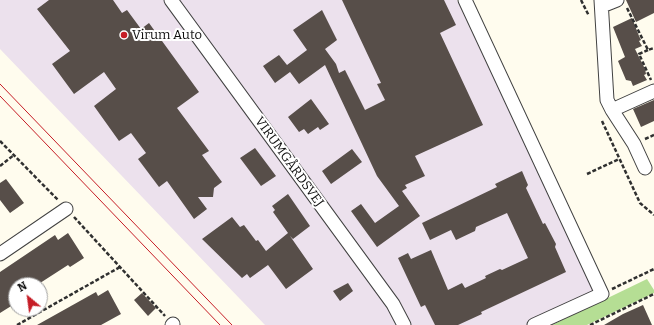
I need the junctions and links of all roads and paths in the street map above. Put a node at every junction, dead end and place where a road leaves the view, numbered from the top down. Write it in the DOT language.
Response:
graph roads {
  1 [pos="171,0"];
  2 [pos="465,0"];
  3 [pos="602,2"];
  4 [pos="621,3"];
  5 [pos="654,48"];
  6 [pos="648,50"];
  7 [pos="654,87"];
  8 [pos="654,90"];
  9 [pos="612,110"];
  10 [pos="0,141"];
  11 [pos="14,155"];
  12 [pos="619,159"];
  13 [pos="0,166"];
  14 [pos="645,168"];
  15 [pos="587,174"];
  16 [pos="66,209"];
  17 [pos="0,254"];
  18 [pos="120,267"];
  19 [pos="654,269"];
  20 [pos="602,294"];
  21 [pos="654,294"];
  22 [pos="17,325"];
  23 [pos="173,325"];
  24 [pos="404,325"];
  25 [pos="534,325"];
  26 [pos="590,325"];
  1 -- 24 [label="street, VIRUMGÅRDSVEJ"];
  2 -- 20 [label="street"];
  3 -- 4 [label="street"];
  3 -- 9 [label="street"];
  4 -- 6 [label="path"];
  5 -- 6 [label="path"];
  6 -- 7 [label="path"];
  8 -- 9 [label="street"];
  9 -- 14 [label="street"];
  10 -- 11 [label="path"];
  11 -- 13 [label="path"];
  11 -- 16 [label="path"];
  12 -- 15 [label="path"];
  16 -- 17 [label="street"];
  16 -- 18 [label="path"];
  18 -- 22 [label="path"];
  18 -- 23 [label="path"];
  19 -- 20 [label="path"];
  20 -- 25 [label="street"];
  21 -- 26 [label="path"];
}
